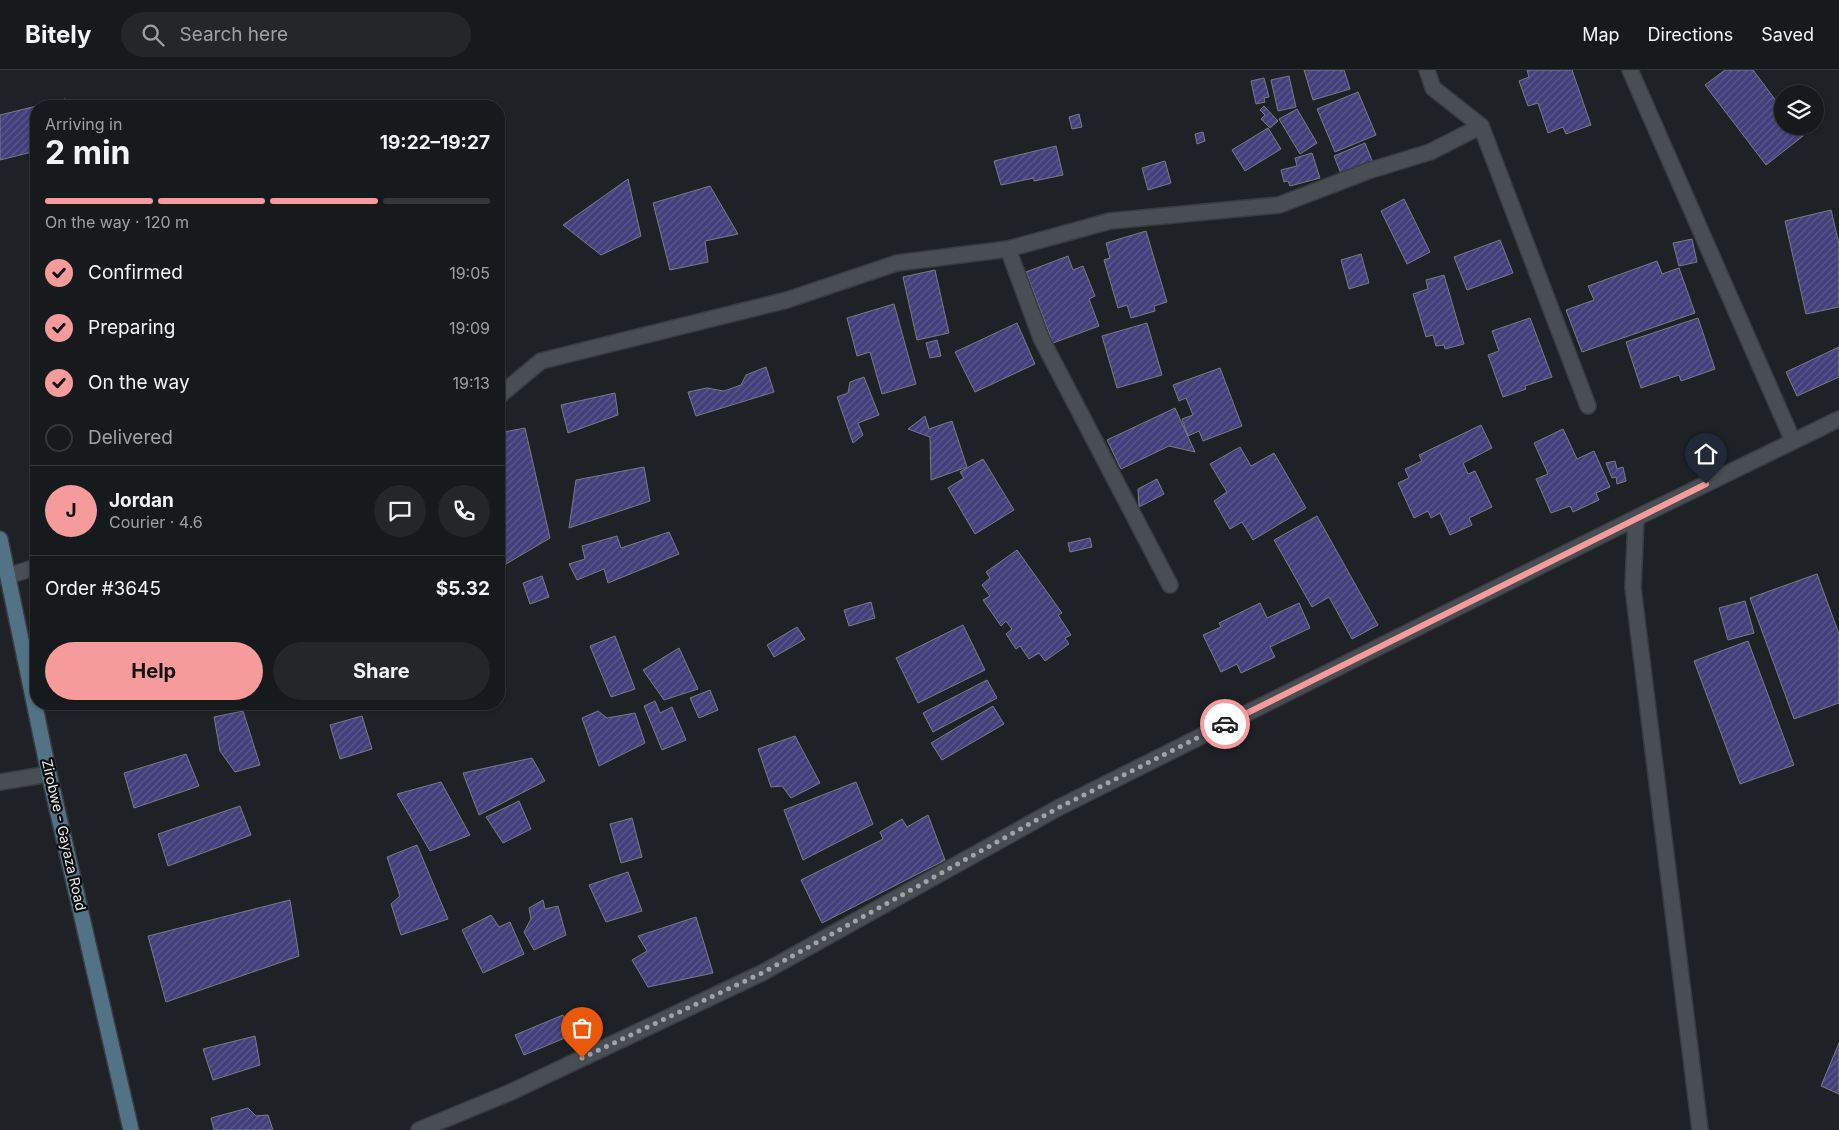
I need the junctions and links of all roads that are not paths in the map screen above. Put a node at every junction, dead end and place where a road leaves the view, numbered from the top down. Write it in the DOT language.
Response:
graph roads {
  1 [pos="1427,70"];
  2 [pos="1630,70"];
  3 [pos="1481,126"];
  4 [pos="1008,250"];
  5 [pos="505,391"];
  6 [pos="1588,406"];
  7 [pos="1839,419"];
  8 [pos="1793,441"];
  9 [pos="1636,518"];
  10 [pos="0,539"];
  11 [pos="30,568"];
  12 [pos="8,576"];
  13 [pos="1170,585"];
  14 [pos="30,682"];
  15 [pos="36,710"];
  16 [pos="49,774"];
  17 [pos="0,782"];
  18 [pos="131,1130"];
  19 [pos="419,1130"];
  20 [pos="1700,1130"];
  1 -- 3 [label="street"];
  2 -- 8 [label="street"];
  3 -- 4 [label="street"];
  3 -- 6 [label="street"];
  4 -- 5 [label="street"];
  4 -- 13 [label="street"];
  7 -- 8 [label="street"];
  8 -- 9 [label="street"];
  9 -- 19 [label="street"];
  9 -- 20 [label="street"];
  10 -- 12 [label="street, Zirobwe - Gayaza Road"];
  11 -- 12 [label="street"];
  12 -- 14 [label="street, Zirobwe - Gayaza Road"];
  15 -- 16 [label="street, Zirobwe - Gayaza Road"];
  16 -- 17 [label="street"];
  16 -- 18 [label="street, Zirobwe - Gayaza Road"];
}
